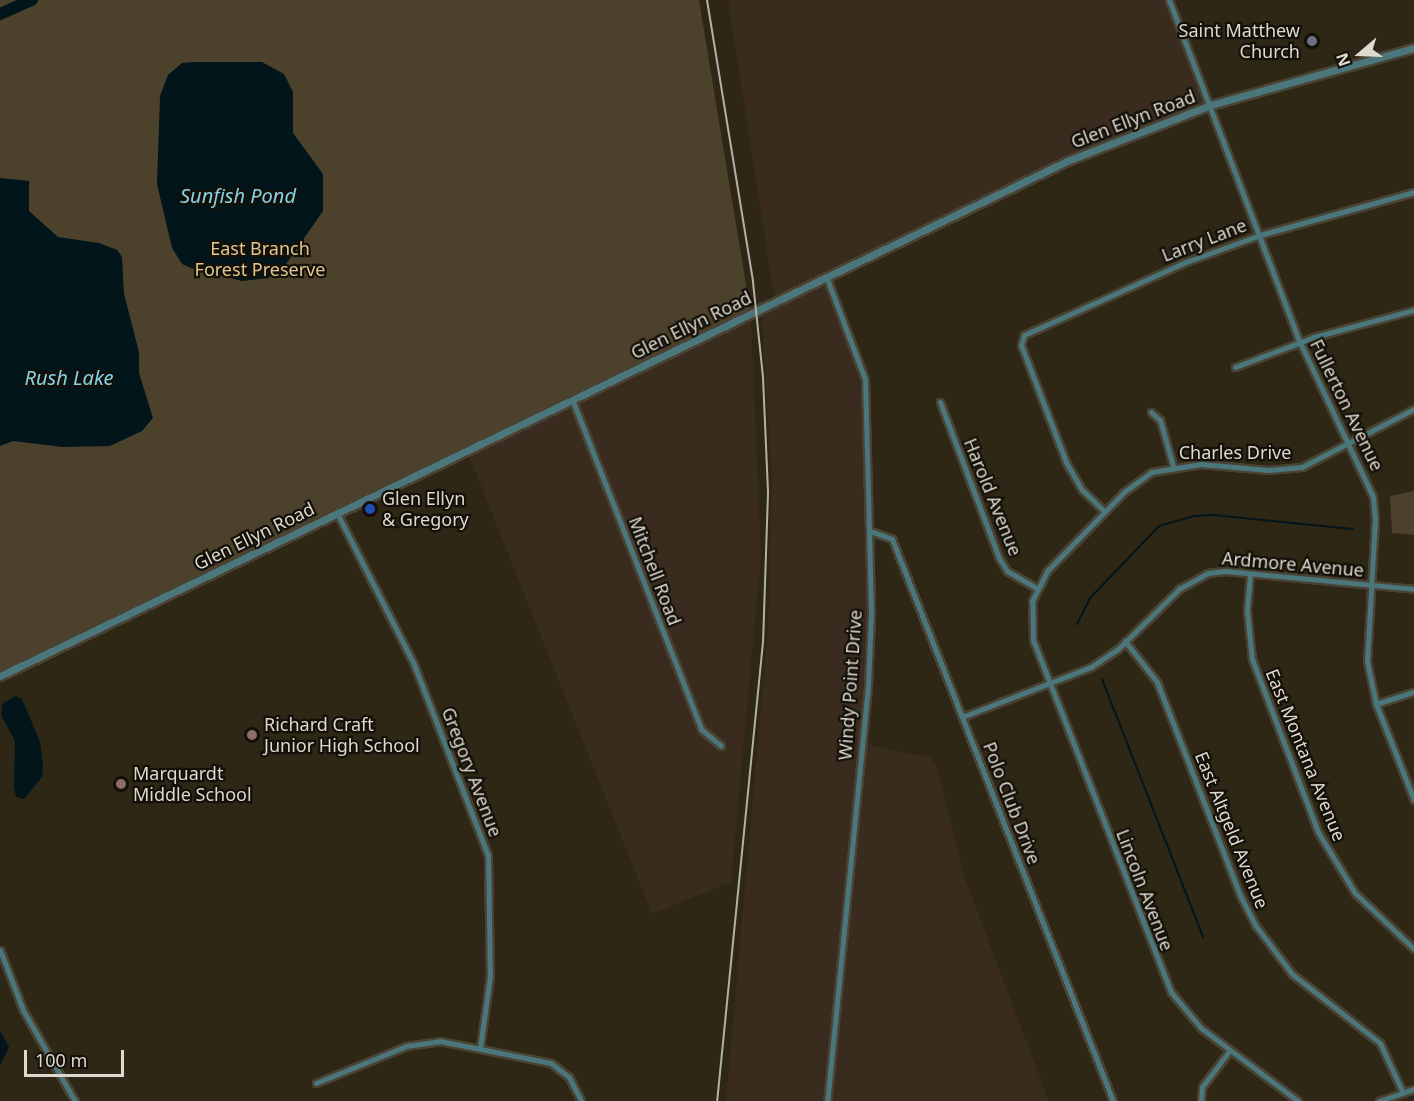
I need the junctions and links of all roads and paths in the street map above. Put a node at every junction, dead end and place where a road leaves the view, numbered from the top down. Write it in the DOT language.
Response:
graph roads {
  1 [pos="1169,0"];
  2 [pos="1414,48"];
  3 [pos="1211,105"];
  4 [pos="1414,192"];
  5 [pos="1260,235"];
  6 [pos="826,276"];
  7 [pos="1414,310"];
  8 [pos="1300,343"];
  9 [pos="1235,367"];
  10 [pos="572,399"];
  11 [pos="940,402"];
  12 [pos="1414,409"];
  13 [pos="1151,412"];
  14 [pos="1348,443"];
  15 [pos="1173,466"];
  16 [pos="1104,511"];
  17 [pos="337,513"];
  18 [pos="870,531"];
  19 [pos="1250,575"];
  20 [pos="1372,586"];
  21 [pos="1036,588"];
  22 [pos="1414,589"];
  23 [pos="1033,640"];
  24 [pos="1125,641"];
  25 [pos="0,676"];
  26 [pos="1049,684"];
  27 [pos="1414,692"];
  28 [pos="1376,704"];
  29 [pos="962,717"];
  30 [pos="721,746"];
  31 [pos="1414,800"];
  32 [pos="1414,949"];
  33 [pos="0,950"];
  34 [pos="480,1048"];
  35 [pos="1230,1050"];
  36 [pos="316,1083"];
  37 [pos="1414,1089"];
  38 [pos="1404,1093"];
  39 [pos="75,1101"];
  40 [pos="581,1101"];
  41 [pos="827,1101"];
  42 [pos="1113,1101"];
  43 [pos="1201,1101"];
  44 [pos="1298,1101"];
  45 [pos="1379,1101"];
  1 -- 3 [label="street, Fullerton Avenue"];
  2 -- 3 [label="street, Glen Ellyn Road"];
  3 -- 5 [label="street, Fullerton Avenue"];
  3 -- 6 [label="street, Glen Ellyn Road"];
  4 -- 5 [label="street, Larry Lane"];
  5 -- 8 [label="street, Fullerton Avenue"];
  5 -- 16 [label="street, Larry Lane"];
  6 -- 10 [label="street, Glen Ellyn Road"];
  6 -- 18 [label="street, Windy Point Drive"];
  7 -- 8 [label="street"];
  8 -- 9 [label="street"];
  8 -- 14 [label="street, Fullerton Avenue"];
  10 -- 17 [label="street, Glen Ellyn Road"];
  10 -- 30 [label="street, Mitchell Road"];
  11 -- 21 [label="street, Harold Avenue"];
  12 -- 14 [label="street, Charles Drive"];
  13 -- 15 [label="street"];
  14 -- 15 [label="street, Charles Drive"];
  14 -- 20 [label="street, Fullerton Avenue"];
  15 -- 16 [label="street, Charles Drive"];
  16 -- 21 [label="street, Charles Drive"];
  17 -- 25 [label="street, Glen Ellyn Road"];
  17 -- 34 [label="street, Gregory Avenue"];
  18 -- 29 [label="street, Polo Club Drive"];
  18 -- 41 [label="street, Windy Point Drive"];
  19 -- 20 [label="street, Ardmore Avenue"];
  19 -- 24 [label="street, Ardmore Avenue"];
  19 -- 32 [label="street, East Montana Avenue"];
  20 -- 22 [label="street, Ardmore Avenue"];
  20 -- 28 [label="street, Fullerton Avenue"];
  21 -- 23 [label="street, Charles Drive"];
  23 -- 26 [label="street, Lincoln Avenue"];
  24 -- 26 [label="street, Ardmore Avenue"];
  24 -- 38 [label="street, East Altgeld Avenue"];
  26 -- 29 [label="street, Ardmore Avenue"];
  26 -- 35 [label="street, Lincoln Avenue"];
  27 -- 28 [label="street"];
  28 -- 31 [label="street, Fullerton Avenue"];
  29 -- 42 [label="street, Polo Club Drive"];
  33 -- 39 [label="street"];
  34 -- 36 [label="street"];
  34 -- 40 [label="street"];
  35 -- 43 [label="street"];
  35 -- 44 [label="street, Lincoln Avenue"];
  37 -- 38 [label="street"];
  38 -- 45 [label="street"];
}
